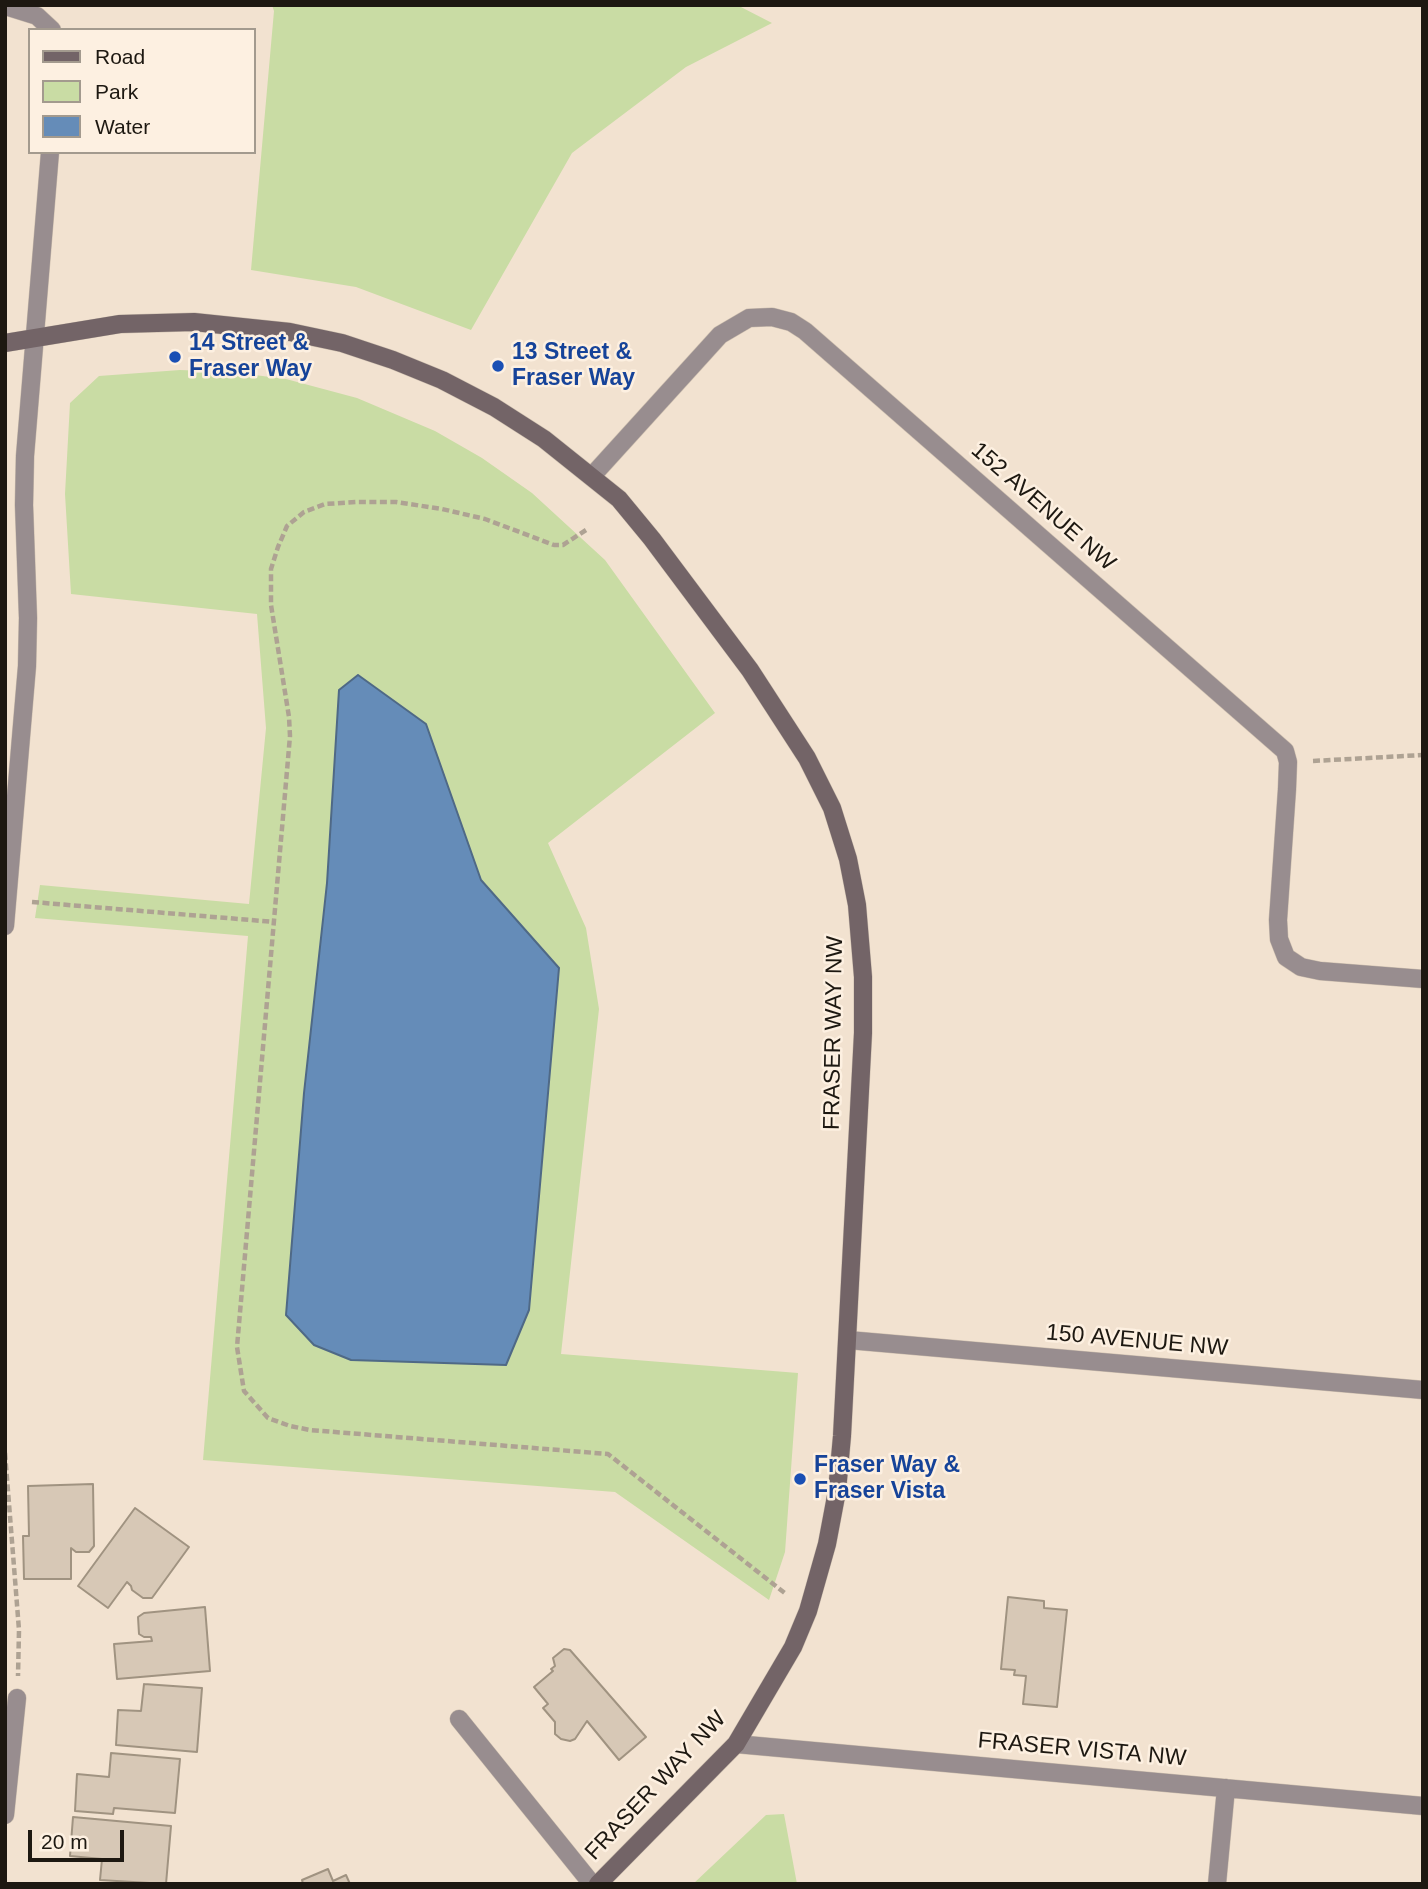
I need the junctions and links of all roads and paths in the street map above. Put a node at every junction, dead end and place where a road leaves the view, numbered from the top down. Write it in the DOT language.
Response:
graph roads {
  1 [pos="5,6"];
  2 [pos="50,28"];
  3 [pos="50,154"];
  4 [pos="34,338"];
  5 [pos="5,343"];
  6 [pos="592,476"];
  7 [pos="586,530"];
  8 [pos="1423,755"];
  9 [pos="1288,762"];
  10 [pos="7,900"];
  11 [pos="275,922"];
  12 [pos="5,926"];
  13 [pos="1423,979"];
  14 [pos="848,1340"];
  15 [pos="1423,1390"];
  16 [pos="5,1453"];
  17 [pos="808,1611"];
  18 [pos="17,1698"];
  19 [pos="459,1719"];
  20 [pos="736,1744"];
  21 [pos="1227,1788"];
  22 [pos="1423,1806"];
  23 [pos="5,1815"];
  24 [pos="592,1884"];
  25 [pos="598,1884"];
  26 [pos="1217,1884"];
  1 -- 2 [label="street"];
  3 -- 4 [label="street"];
  4 -- 5 [label="street, FRASER WAY NW"];
  4 -- 6 [label="street, FRASER WAY NW"];
  4 -- 10 [label="street"];
  6 -- 9 [label="street, 152 AVENUE NW"];
  6 -- 14 [label="street, FRASER WAY NW"];
  7 -- 11 [label="path"];
  8 -- 9 [label="path"];
  9 -- 13 [label="street"];
  10 -- 11 [label="path"];
  10 -- 12 [label="street"];
  11 -- 17 [label="path"];
  14 -- 15 [label="street, 150 AVENUE NW"];
  14 -- 17 [label="street, FRASER WAY NW"];
  16 -- 18 [label="path"];
  17 -- 20 [label="street, FRASER WAY NW"];
  18 -- 23 [label="street"];
  19 -- 24 [label="street, FRASER WAY NW"];
  20 -- 21 [label="street, FRASER VISTA NW"];
  20 -- 25 [label="street, FRASER WAY NW"];
  21 -- 22 [label="street, FRASER VISTA NW"];
  21 -- 26 [label="street"];
}
